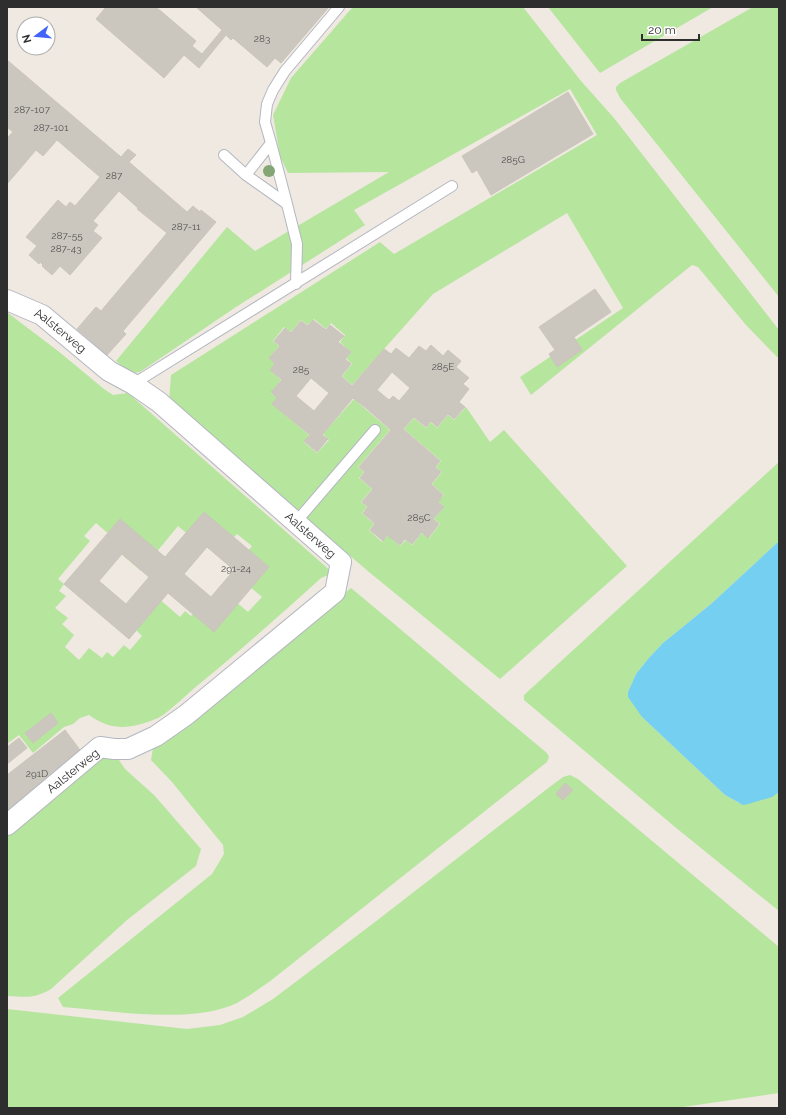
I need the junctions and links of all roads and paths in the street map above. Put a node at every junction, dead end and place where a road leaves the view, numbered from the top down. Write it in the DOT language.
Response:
graph roads {
  1 [pos="340,7"];
  2 [pos="270,143"];
  3 [pos="224,155"];
  4 [pos="246,175"];
  5 [pos="452,186"];
  6 [pos="287,204"];
  7 [pos="296,284"];
  8 [pos="7,300"];
  9 [pos="133,384"];
  10 [pos="374,430"];
  11 [pos="296,522"];
  12 [pos="7,825"];
  1 -- 2 [label="lane"];
  2 -- 4 [label="lane"];
  2 -- 6 [label="lane"];
  3 -- 4 [label="lane"];
  4 -- 6 [label="lane"];
  5 -- 7 [label="lane"];
  6 -- 7 [label="lane"];
  7 -- 9 [label="lane"];
  8 -- 9 [label="street, Aalsterweg"];
  9 -- 11 [label="street, Aalsterweg"];
  10 -- 11 [label="lane"];
  11 -- 12 [label="street, Aalsterweg"];
}
